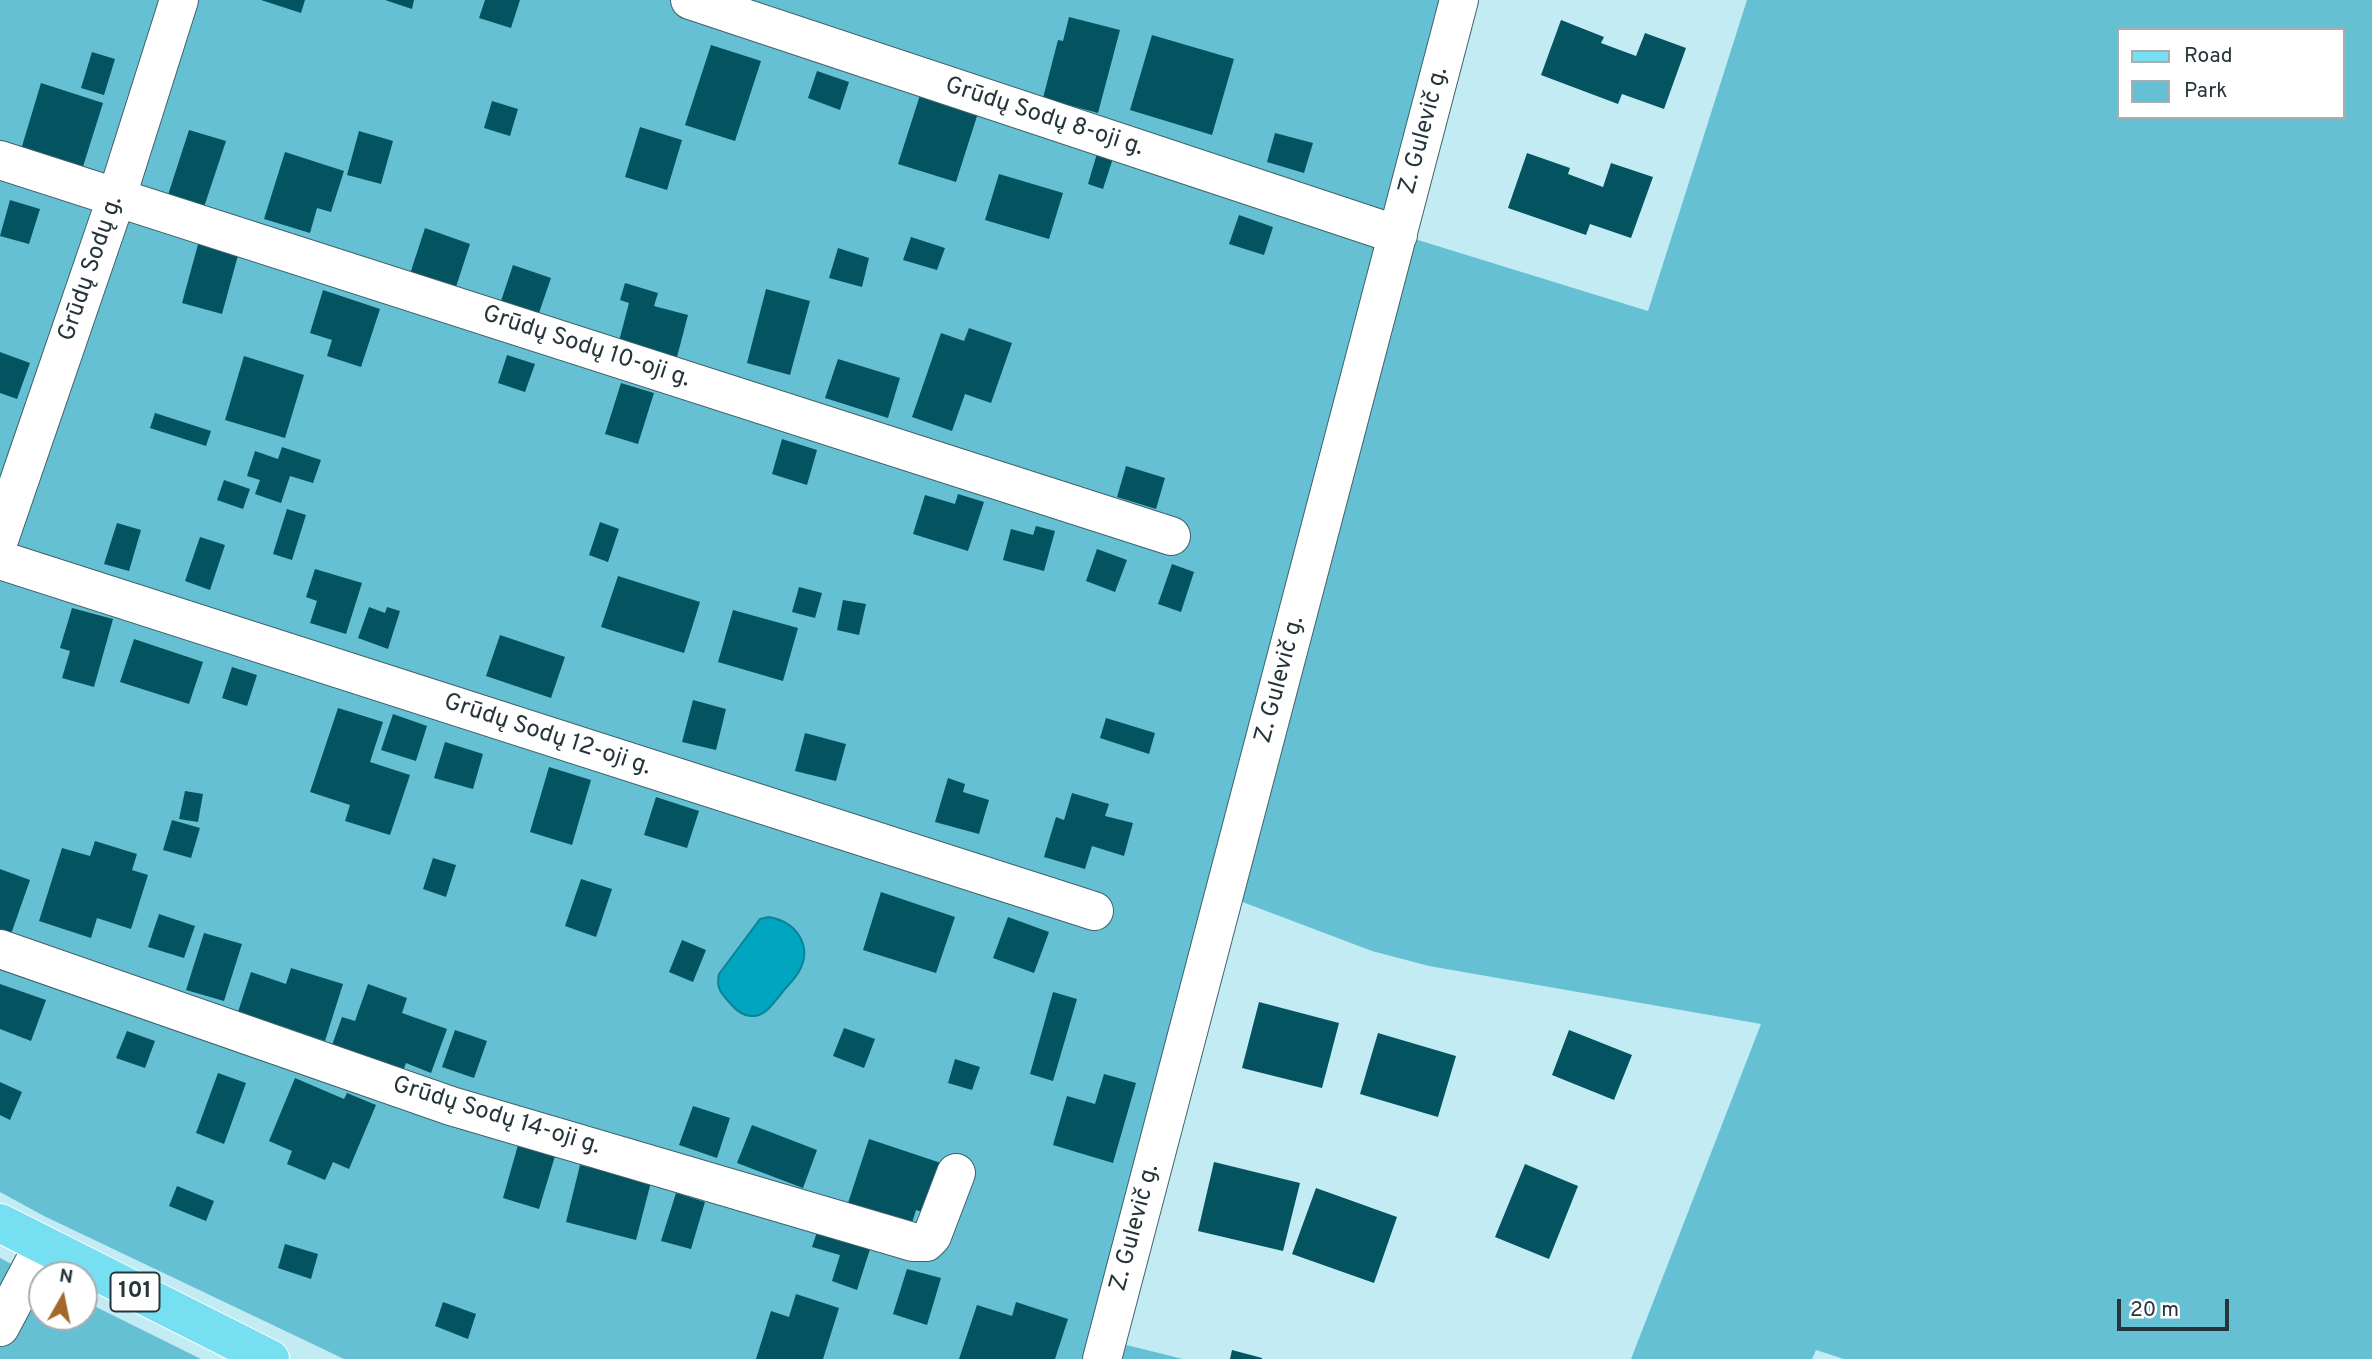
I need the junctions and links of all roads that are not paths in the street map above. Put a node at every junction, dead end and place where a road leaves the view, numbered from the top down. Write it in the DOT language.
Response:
graph roads {
  1 [pos="179,0"];
  2 [pos="690,0"];
  3 [pos="1459,0"];
  4 [pos="0,160"];
  5 [pos="117,197"];
  6 [pos="1398,235"];
  7 [pos="1171,536"];
  8 [pos="0,537"];
  9 [pos="0,560"];
  10 [pos="1094,912"];
  11 [pos="0,949"];
  12 [pos="956,1173"];
  13 [pos="0,1223"];
  14 [pos="43,1246"];
  15 [pos="0,1327"];
  16 [pos="270,1359"];
  17 [pos="1102,1359"];
  1 -- 5 [label="street, Grūdų Sodų g."];
  2 -- 6 [label="street, Grūdų Sodų 8-oji g."];
  3 -- 6 [label="street, Z. Gulevič g."];
  4 -- 5 [label="street, Grūdų Sodų 10-oji g."];
  5 -- 7 [label="street, Grūdų Sodų 10-oji g."];
  5 -- 8 [label="street, Grūdų Sodų g."];
  6 -- 17 [label="street, Z. Gulevič g."];
  9 -- 10 [label="street, Grūdų Sodų 12-oji g."];
  11 -- 12 [label="street, Grūdų Sodų 14-oji g."];
  13 -- 14 [label="main road, 101"];
  14 -- 15 [label="street"];
  14 -- 16 [label="main road, 101"];
}
